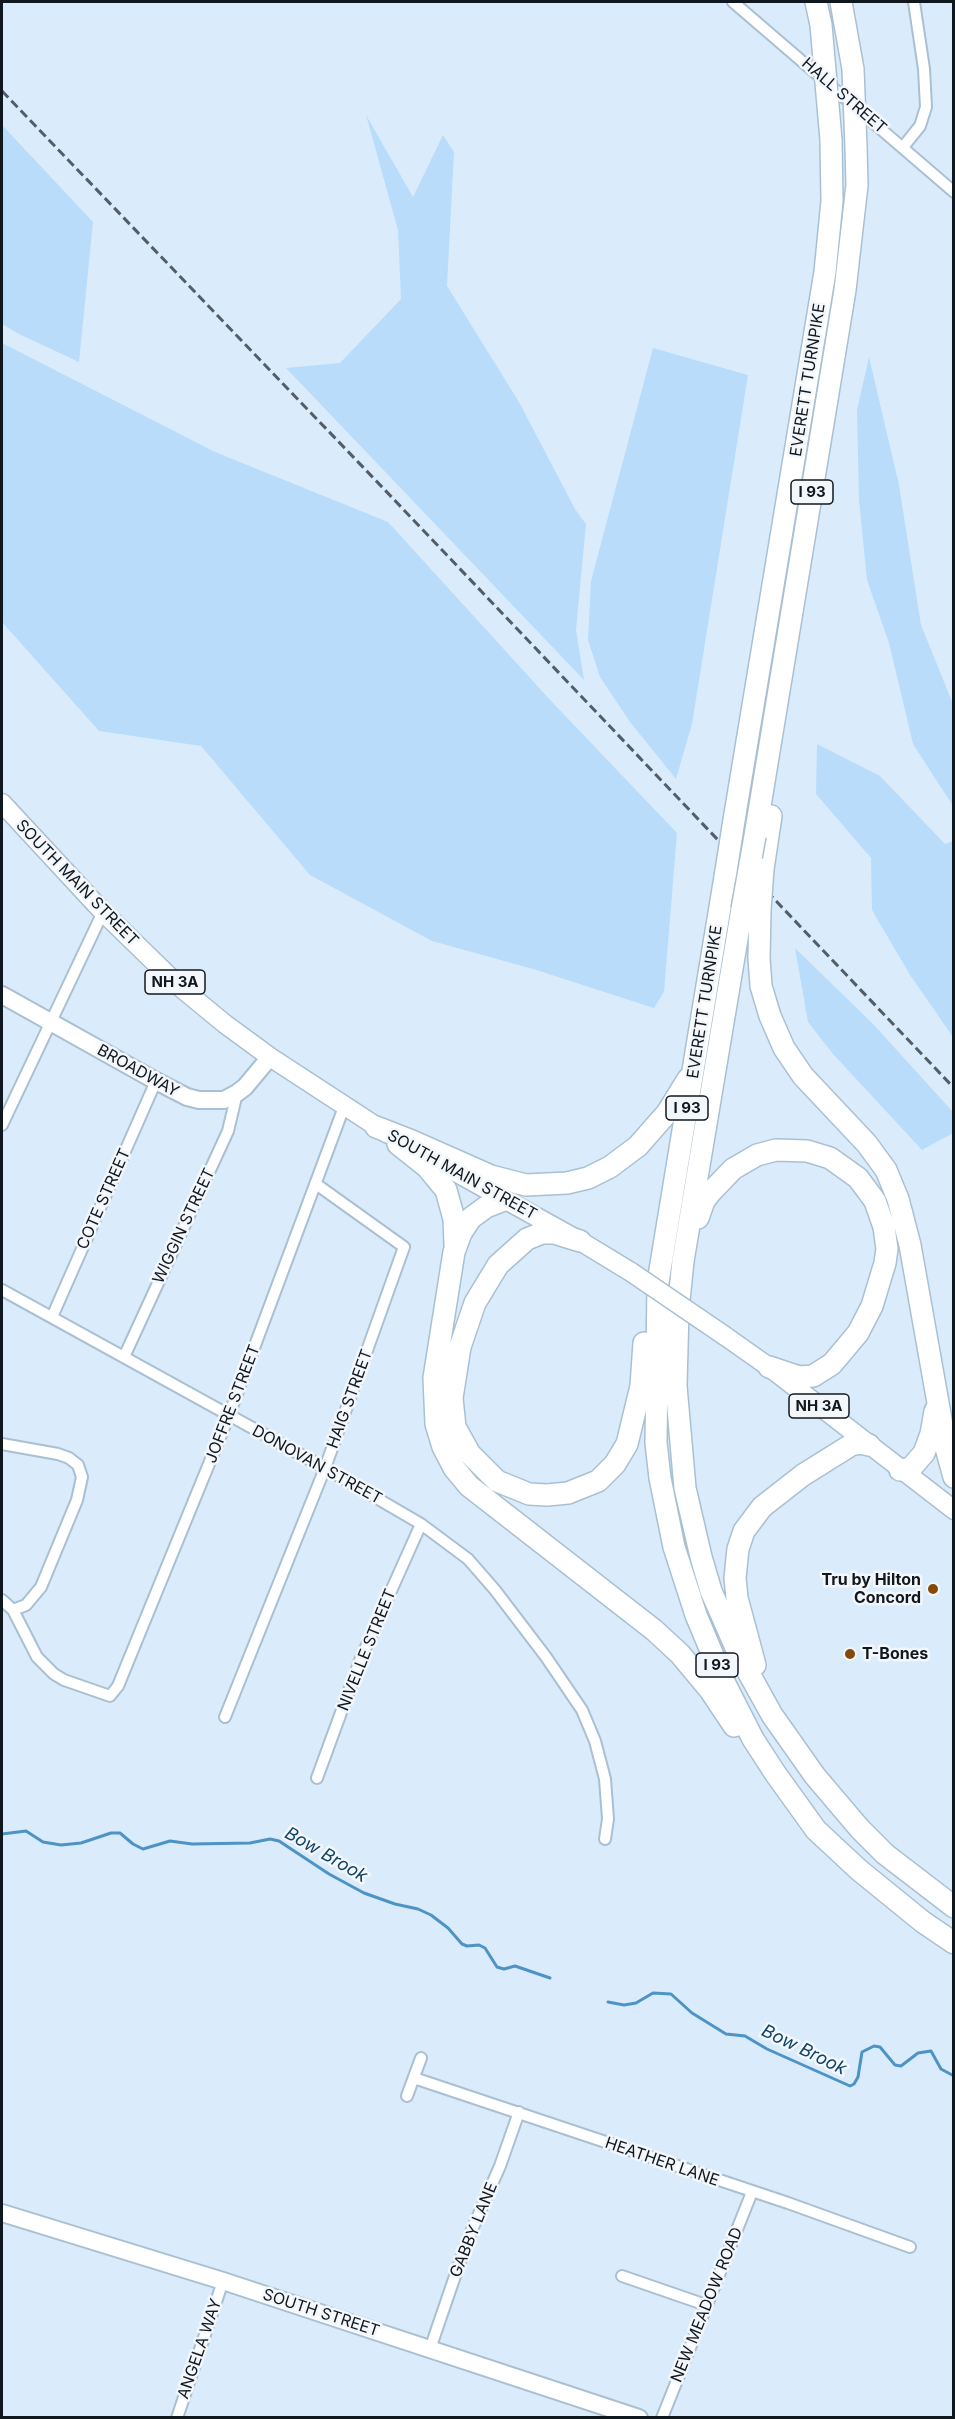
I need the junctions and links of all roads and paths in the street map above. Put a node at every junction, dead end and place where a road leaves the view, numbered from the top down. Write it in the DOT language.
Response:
graph roads {
  1 [pos="733,2"];
  2 [pos="816,2"];
  3 [pos="841,2"];
  4 [pos="914,2"];
  5 [pos="903,147"];
  6 [pos="954,192"];
  7 [pos="813,483"];
  8 [pos="2,803"];
  9 [pos="751,909"];
  10 [pos="103,912"];
  11 [pos="2,995"];
  12 [pos="50,1022"];
  13 [pos="270,1057"];
  14 [pos="694,1070"];
  15 [pos="156,1081"];
  16 [pos="237,1093"];
  17 [pos="344,1107"];
  18 [pos="2,1125"];
  19 [pos="376,1127"];
  20 [pos="316,1184"];
  21 [pos="504,1200"];
  22 [pos="580,1240"];
  23 [pos="454,1252"];
  24 [pos="658,1282"];
  25 [pos="2,1290"];
  26 [pos="679,1303"];
  27 [pos="52,1317"];
  28 [pos="124,1357"];
  29 [pos="769,1367"];
  30 [pos="936,1389"];
  31 [pos="229,1415"];
  32 [pos="2,1444"];
  33 [pos="869,1445"];
  34 [pos="325,1468"];
  35 [pos="900,1470"];
  36 [pos="954,1477"];
  37 [pos="954,1510"];
  38 [pos="421,1524"];
  39 [pos="2,1600"];
  40 [pos="13,1610"];
  41 [pos="225,1717"];
  42 [pos="780,1727"];
  43 [pos="317,1778"];
  44 [pos="816,1830"];
  45 [pos="605,1839"];
  46 [pos="954,1907"];
  47 [pos="954,1943"];
  48 [pos="421,2058"];
  49 [pos="414,2078"];
  50 [pos="407,2096"];
  51 [pos="519,2112"];
  52 [pos="752,2192"];
  53 [pos="2,2213"];
  54 [pos="910,2247"];
  55 [pos="622,2276"];
  56 [pos="224,2281"];
  57 [pos="706,2305"];
  58 [pos="430,2349"];
  59 [pos="177,2418"];
  60 [pos="639,2418"];
  61 [pos="662,2418"];
  1 -- 5 [label="street, HALL STREET"];
  2 -- 14 [label="highway, EVERETT TURNPIKE / I 93, bridge"];
  3 -- 7 [label="highway, EVERETT TURNPIKE / I 93, bridge"];
  4 -- 5 [label="street"];
  5 -- 6 [label="street, HALL STREET"];
  7 -- 9 [label="highway, EVERETT TURNPIKE / I 93, bridge"];
  7 -- 9 [label="highway, bridge"];
  8 -- 10 [label="main road, SOUTH MAIN STREET / NH 3A"];
  9 -- 26 [label="highway, EVERETT TURNPIKE / I 93"];
  9 -- 30 [label="highway"];
  10 -- 12 [label="street"];
  10 -- 13 [label="main road, SOUTH MAIN STREET / NH 3A"];
  11 -- 12 [label="main road, BROADWAY"];
  12 -- 15 [label="main road, BROADWAY"];
  12 -- 18 [label="street"];
  13 -- 16 [label="main road"];
  13 -- 17 [label="main road, SOUTH MAIN STREET / NH 3A"];
  14 -- 19 [label="highway"];
  14 -- 24 [label="highway, EVERETT TURNPIKE / I 93"];
  15 -- 16 [label="main road, BROADWAY"];
  15 -- 27 [label="street, COTE STREET"];
  16 -- 28 [label="street, WIGGIN STREET"];
  17 -- 19 [label="main road, SOUTH MAIN STREET / NH 3A"];
  17 -- 20 [label="street, JOFFRE STREET"];
  19 -- 21 [label="main road, SOUTH MAIN STREET / NH 3A"];
  19 -- 23 [label="highway"];
  20 -- 31 [label="street, JOFFRE STREET"];
  20 -- 34 [label="street, HAIG STREET"];
  21 -- 22 [label="main road, SOUTH MAIN STREET / NH 3A"];
  21 -- 23 [label="highway"];
  22 -- 24 [label="highway"];
  22 -- 29 [label="main road, SOUTH MAIN STREET / NH 3A, bridge"];
  23 -- 44 [label="highway"];
  24 -- 44 [label="highway, EVERETT TURNPIKE / I 93"];
  25 -- 27 [label="street, DONOVAN STREET"];
  26 -- 29 [label="highway"];
  26 -- 42 [label="highway, EVERETT TURNPIKE / I 93"];
  27 -- 28 [label="street, DONOVAN STREET"];
  28 -- 31 [label="street, DONOVAN STREET"];
  29 -- 33 [label="main road, SOUTH MAIN STREET / NH 3A"];
  30 -- 35 [label="highway"];
  30 -- 36 [label="highway"];
  31 -- 34 [label="street, DONOVAN STREET"];
  31 -- 40 [label="street, JOFFRE STREET"];
  32 -- 40 [label="street"];
  33 -- 35 [label="main road, SOUTH MAIN STREET / NH 3A"];
  33 -- 42 [label="highway"];
  34 -- 38 [label="street, DONOVAN STREET"];
  34 -- 41 [label="street, HAIG STREET"];
  35 -- 37 [label="main road, SOUTH MAIN STREET / NH 3A"];
  38 -- 43 [label="street, NIVELLE STREET"];
  38 -- 45 [label="street, DONOVAN STREET"];
  39 -- 40 [label="street"];
  42 -- 46 [label="highway, EVERETT TURNPIKE / I 93"];
  44 -- 47 [label="highway, EVERETT TURNPIKE / I 93"];
  48 -- 49 [label="street"];
  49 -- 50 [label="street"];
  49 -- 51 [label="street, HEATHER LANE"];
  51 -- 52 [label="street, HEATHER LANE"];
  51 -- 58 [label="street, GABBY LANE"];
  52 -- 54 [label="street, HEATHER LANE"];
  52 -- 57 [label="street, NEW MEADOW ROAD"];
  53 -- 56 [label="main road, SOUTH STREET"];
  55 -- 57 [label="street"];
  56 -- 58 [label="main road, SOUTH STREET"];
  56 -- 59 [label="street, ANGELA WAY"];
  57 -- 61 [label="street, NEW MEADOW ROAD"];
  58 -- 60 [label="main road, SOUTH STREET"];
}
